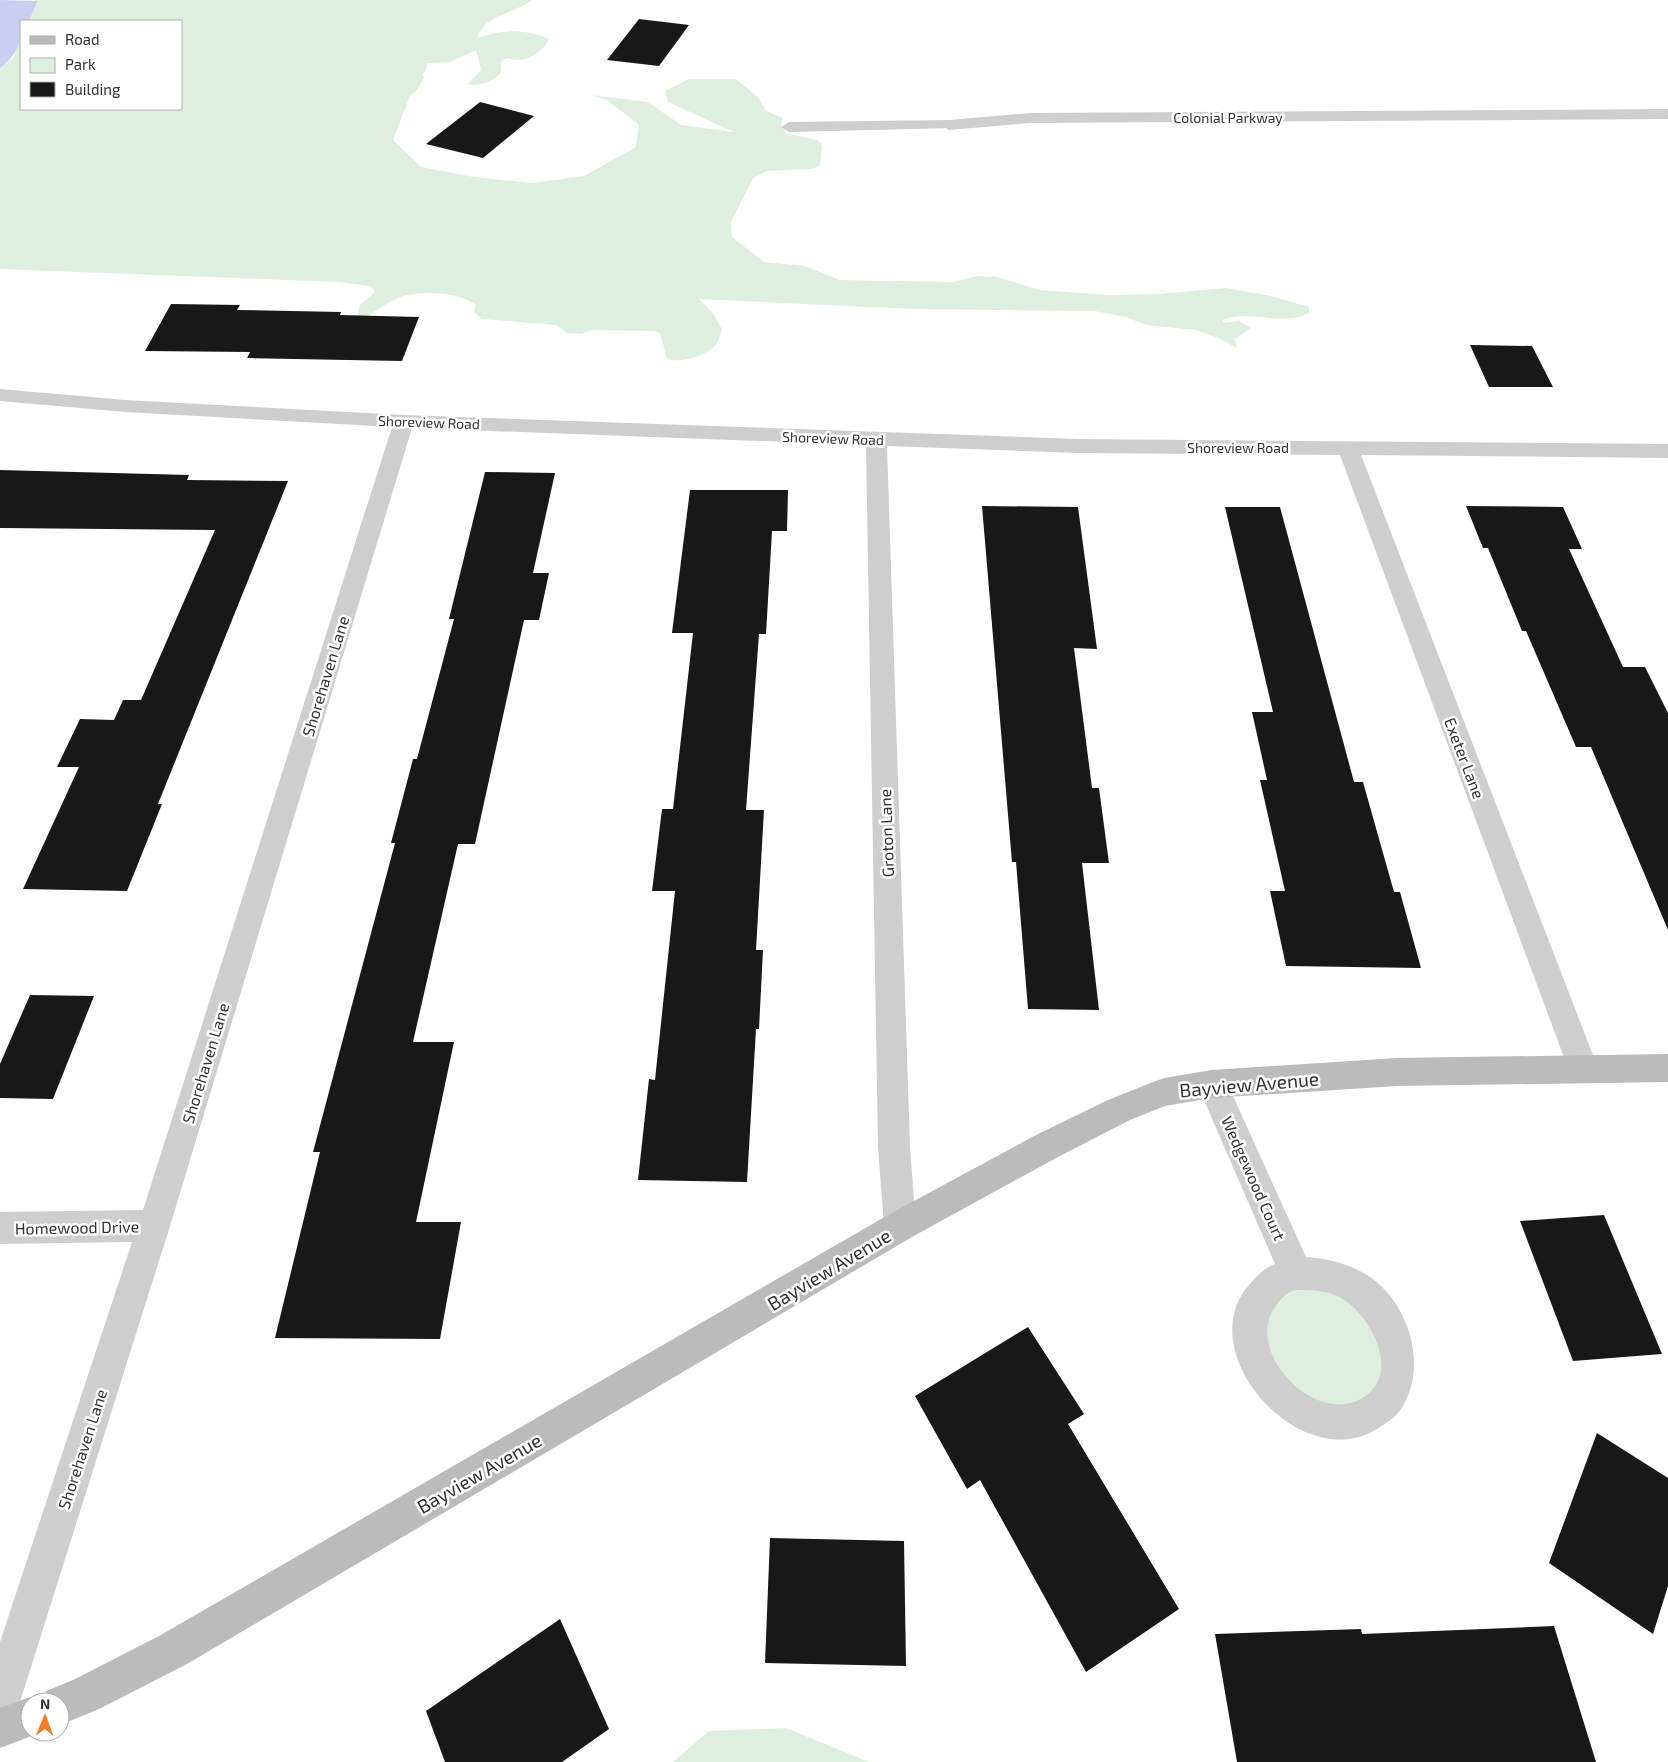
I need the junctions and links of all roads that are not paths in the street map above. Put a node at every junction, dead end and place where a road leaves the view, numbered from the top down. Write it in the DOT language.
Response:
graph roads {
  1 [pos="1668,114"];
  2 [pos="789,127"];
  3 [pos="0,394"];
  4 [pos="404,421"];
  5 [pos="876,439"];
  6 [pos="1348,448"];
  7 [pos="1668,451"];
  8 [pos="1583,1068"];
  9 [pos="1668,1068"];
  10 [pos="1212,1084"];
  11 [pos="154,1226"];
  12 [pos="900,1226"];
  13 [pos="0,1228"];
  14 [pos="1296,1273"];
  15 [pos="70,1701"];
  16 [pos="0,1702"];
  17 [pos="20,1721"];
  18 [pos="0,1728"];
  1 -- 2 [label="street, Colonial Parkway"];
  3 -- 4 [label="street, Shoreview Road"];
  4 -- 5 [label="street, Shoreview Road"];
  4 -- 11 [label="street, Shorehaven Lane"];
  5 -- 6 [label="street, Shoreview Road"];
  5 -- 12 [label="street, Groton Lane"];
  6 -- 7 [label="street, Shoreview Road"];
  6 -- 8 [label="street, Exeter Lane"];
  8 -- 9 [label="street, Bayview Avenue"];
  8 -- 10 [label="street, Bayview Avenue"];
  10 -- 12 [label="street, Bayview Avenue"];
  10 -- 14 [label="street, Wedgewood Court"];
  11 -- 13 [label="street, Homewood Drive"];
  11 -- 16 [label="street, Shorehaven Lane"];
  12 -- 15 [label="street, Bayview Avenue"];
  14 -- 14 [label="street"];
  17 -- 18 [label="street"];
}
